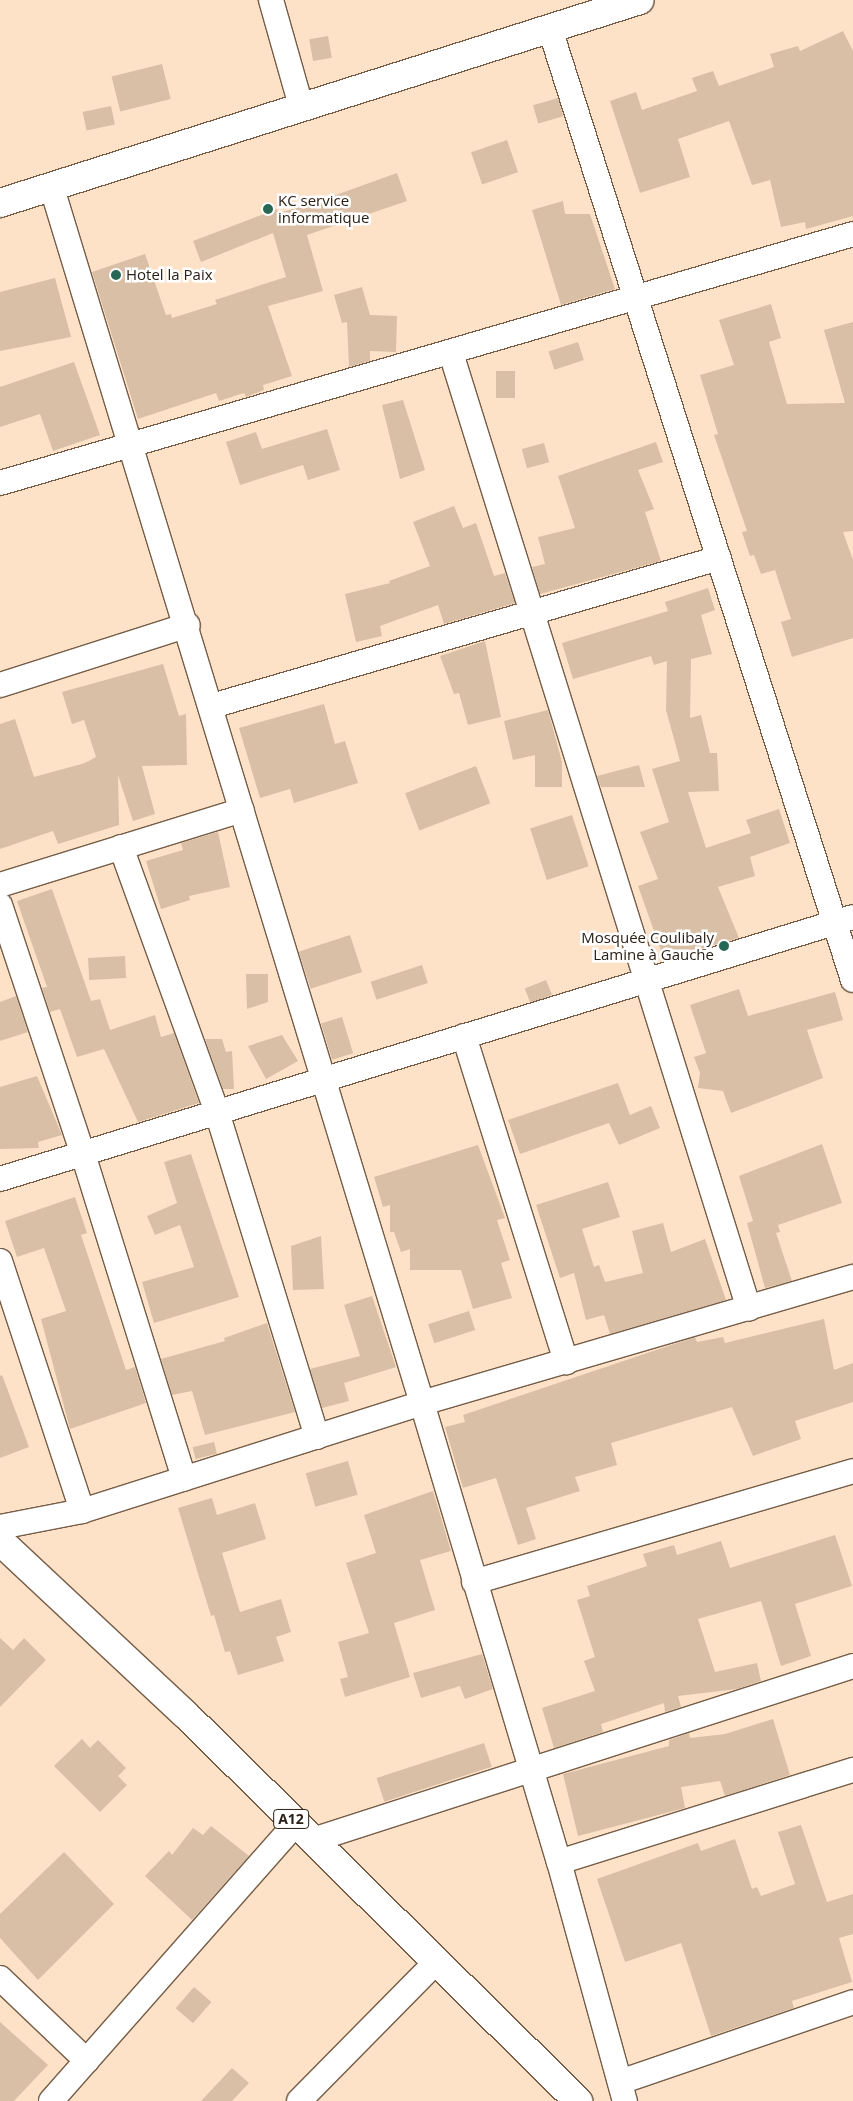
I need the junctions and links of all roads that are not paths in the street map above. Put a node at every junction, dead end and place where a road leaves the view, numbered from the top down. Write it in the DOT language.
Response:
graph roads {
  1 [pos="271,0"];
  2 [pos="640,0"];
  3 [pos="584,8"];
  4 [pos="550,29"];
  5 [pos="301,106"];
  6 [pos="51,185"];
  7 [pos="0,203"];
  8 [pos="853,234"];
  9 [pos="637,297"];
  10 [pos="451,353"];
  11 [pos="134,447"];
  12 [pos="0,484"];
  13 [pos="720,558"];
  14 [pos="532,612"];
  15 [pos="188,625"];
  16 [pos="0,685"];
  17 [pos="212,706"];
  18 [pos="242,810"];
  19 [pos="120,847"];
  20 [pos="0,885"];
  21 [pos="0,905"];
  22 [pos="844,920"];
  23 [pos="647,980"];
  24 [pos="853,980"];
  25 [pos="464,1036"];
  26 [pos="324,1080"];
  27 [pos="217,1112"];
  28 [pos="83,1154"];
  29 [pos="0,1179"];
  30 [pos="0,1260"];
  31 [pos="853,1277"];
  32 [pos="749,1309"];
  33 [pos="566,1362"];
  34 [pos="422,1403"];
  35 [pos="317,1437"];
  36 [pos="853,1471"];
  37 [pos="184,1478"];
  38 [pos="82,1511"];
  39 [pos="0,1527"];
  40 [pos="0,1541"];
  41 [pos="474,1582"];
  42 [pos="853,1666"];
  43 [pos="531,1768"];
  44 [pos="853,1770"];
  45 [pos="304,1831"];
  46 [pos="559,1862"];
  47 [pos="437,1961"];
  48 [pos="0,1978"];
  49 [pos="853,2002"];
  50 [pos="87,2061"];
  51 [pos="622,2092"];
  52 [pos="51,2101"];
  53 [pos="299,2101"];
  54 [pos="578,2101"];
  1 -- 5 [label="street"];
  2 -- 3 [label="main road"];
  3 -- 4 [label="main road"];
  4 -- 5 [label="main road"];
  4 -- 9 [label="street"];
  5 -- 6 [label="main road"];
  6 -- 7 [label="main road"];
  6 -- 11 [label="street"];
  8 -- 9 [label="street"];
  9 -- 10 [label="street"];
  9 -- 13 [label="street"];
  10 -- 11 [label="street"];
  10 -- 14 [label="street"];
  11 -- 12 [label="street"];
  11 -- 15 [label="street"];
  13 -- 14 [label="street"];
  13 -- 22 [label="street"];
  14 -- 17 [label="street"];
  14 -- 23 [label="street"];
  15 -- 16 [label="street"];
  15 -- 17 [label="street"];
  17 -- 18 [label="street"];
  18 -- 19 [label="street"];
  18 -- 26 [label="street"];
  19 -- 20 [label="street"];
  19 -- 27 [label="street"];
  21 -- 28 [label="street"];
  22 -- 23 [label="street"];
  22 -- 24 [label="street"];
  23 -- 25 [label="street"];
  23 -- 32 [label="street"];
  25 -- 26 [label="street"];
  25 -- 33 [label="street"];
  26 -- 27 [label="street"];
  26 -- 34 [label="street"];
  27 -- 28 [label="street"];
  27 -- 35 [label="street"];
  28 -- 29 [label="street"];
  28 -- 37 [label="street"];
  30 -- 38 [label="street"];
  31 -- 32 [label="street"];
  32 -- 33 [label="street"];
  33 -- 34 [label="street"];
  34 -- 35 [label="street"];
  34 -- 41 [label="street"];
  35 -- 37 [label="street"];
  36 -- 41 [label="street"];
  37 -- 38 [label="street"];
  38 -- 39 [label="street"];
  40 -- 45 [label="main road, A12"];
  41 -- 43 [label="street"];
  42 -- 43 [label="street"];
  43 -- 45 [label="street"];
  43 -- 46 [label="street"];
  44 -- 46 [label="street"];
  45 -- 47 [label="main road, A12"];
  45 -- 50 [label="street"];
  46 -- 51 [label="street"];
  47 -- 53 [label="street"];
  47 -- 54 [label="main road, A12"];
  48 -- 50 [label="street"];
  49 -- 51 [label="street"];
  50 -- 52 [label="street"];
}
